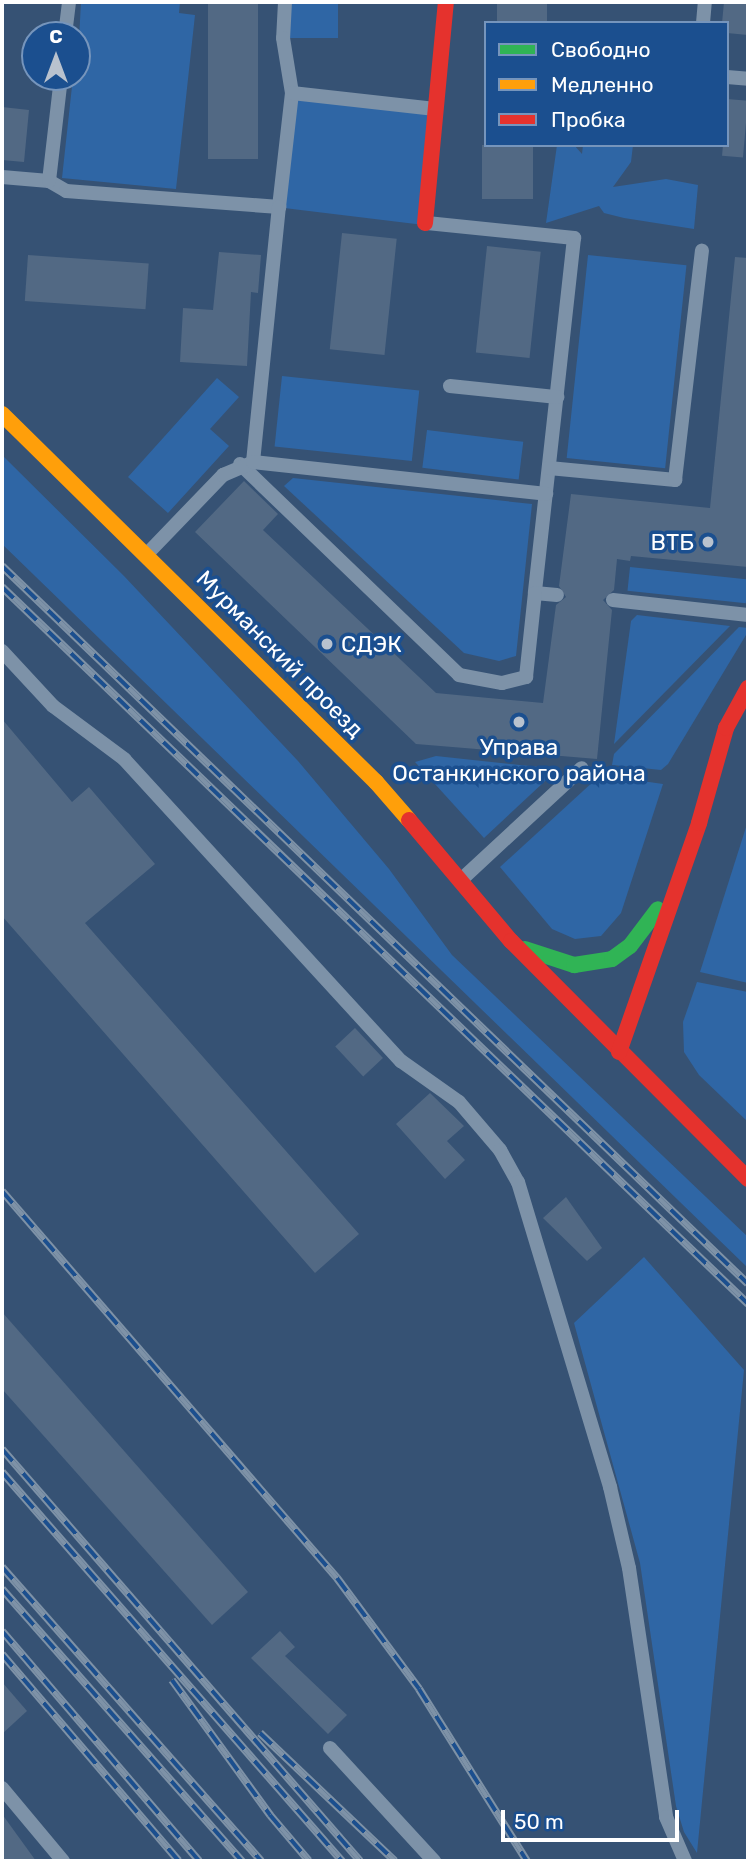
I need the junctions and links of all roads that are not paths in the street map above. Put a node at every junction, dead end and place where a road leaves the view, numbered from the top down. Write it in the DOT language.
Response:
graph roads {
  1 [pos="69,2"];
  2 [pos="285,2"];
  3 [pos="446,2"];
  4 [pos="705,2"];
  5 [pos="67,21"];
  6 [pos="703,21"];
  7 [pos="729,77"];
  8 [pos="748,79"];
  9 [pos="59,91"];
  10 [pos="292,93"];
  11 [pos="436,110"];
  12 [pos="2,177"];
  13 [pos="49,181"];
  14 [pos="279,207"];
  15 [pos="425,223"];
  16 [pos="702,251"];
  17 [pos="450,386"];
  18 [pos="557,397"];
  19 [pos="2,414"];
  20 [pos="247,463"];
  21 [pos="549,468"];
  22 [pos="546,494"];
  23 [pos="147,554"];
  24 [pos="535,593"];
  25 [pos="557,595"];
  26 [pos="613,600"];
  27 [pos="748,615"];
  28 [pos="2,651"];
  29 [pos="748,688"];
  30 [pos="732,767"];
  31 [pos="582,768"];
  32 [pos="699,823"];
  33 [pos="680,878"];
  34 [pos="461,880"];
  35 [pos="511,941"];
  36 [pos="620,1052"];
  37 [pos="748,1179"];
  38 [pos="330,1748"];
  39 [pos="2,1787"];
  40 [pos="63,1861"];
  41 [pos="434,1861"];
  42 [pos="685,1861"];
  1 -- 5 [label="lane"];
  2 -- 10 [label="lane"];
  3 -- 11 [label="street"];
  4 -- 6 [label="lane"];
  7 -- 8 [label="lane"];
  9 -- 13 [label="lane"];
  10 -- 11 [label="lane"];
  10 -- 14 [label="lane"];
  11 -- 15 [label="street"];
  12 -- 13 [label="lane"];
  13 -- 14 [label="lane"];
  14 -- 20 [label="lane"];
  15 -- 18 [label="lane"];
  16 -- 21 [label="lane"];
  17 -- 18 [label="lane"];
  18 -- 21 [label="lane"];
  19 -- 23 [label="street, Мурманский проезд"];
  20 -- 22 [label="lane"];
  20 -- 23 [label="lane"];
  20 -- 24 [label="lane"];
  21 -- 22 [label="lane"];
  22 -- 24 [label="lane"];
  23 -- 34 [label="street, Мурманский проезд"];
  24 -- 25 [label="lane"];
  26 -- 27 [label="lane"];
  28 -- 42 [label="lane"];
  29 -- 32 [label="street"];
  30 -- 32 [label="street"];
  31 -- 34 [label="lane"];
  32 -- 33 [label="street"];
  33 -- 35 [label="street"];
  33 -- 36 [label="street"];
  34 -- 35 [label="street, Мурманский проезд"];
  35 -- 36 [label="street, Мурманский проезд"];
  36 -- 37 [label="street, Мурманский проезд"];
  38 -- 41 [label="lane"];
  39 -- 40 [label="lane"];
}
